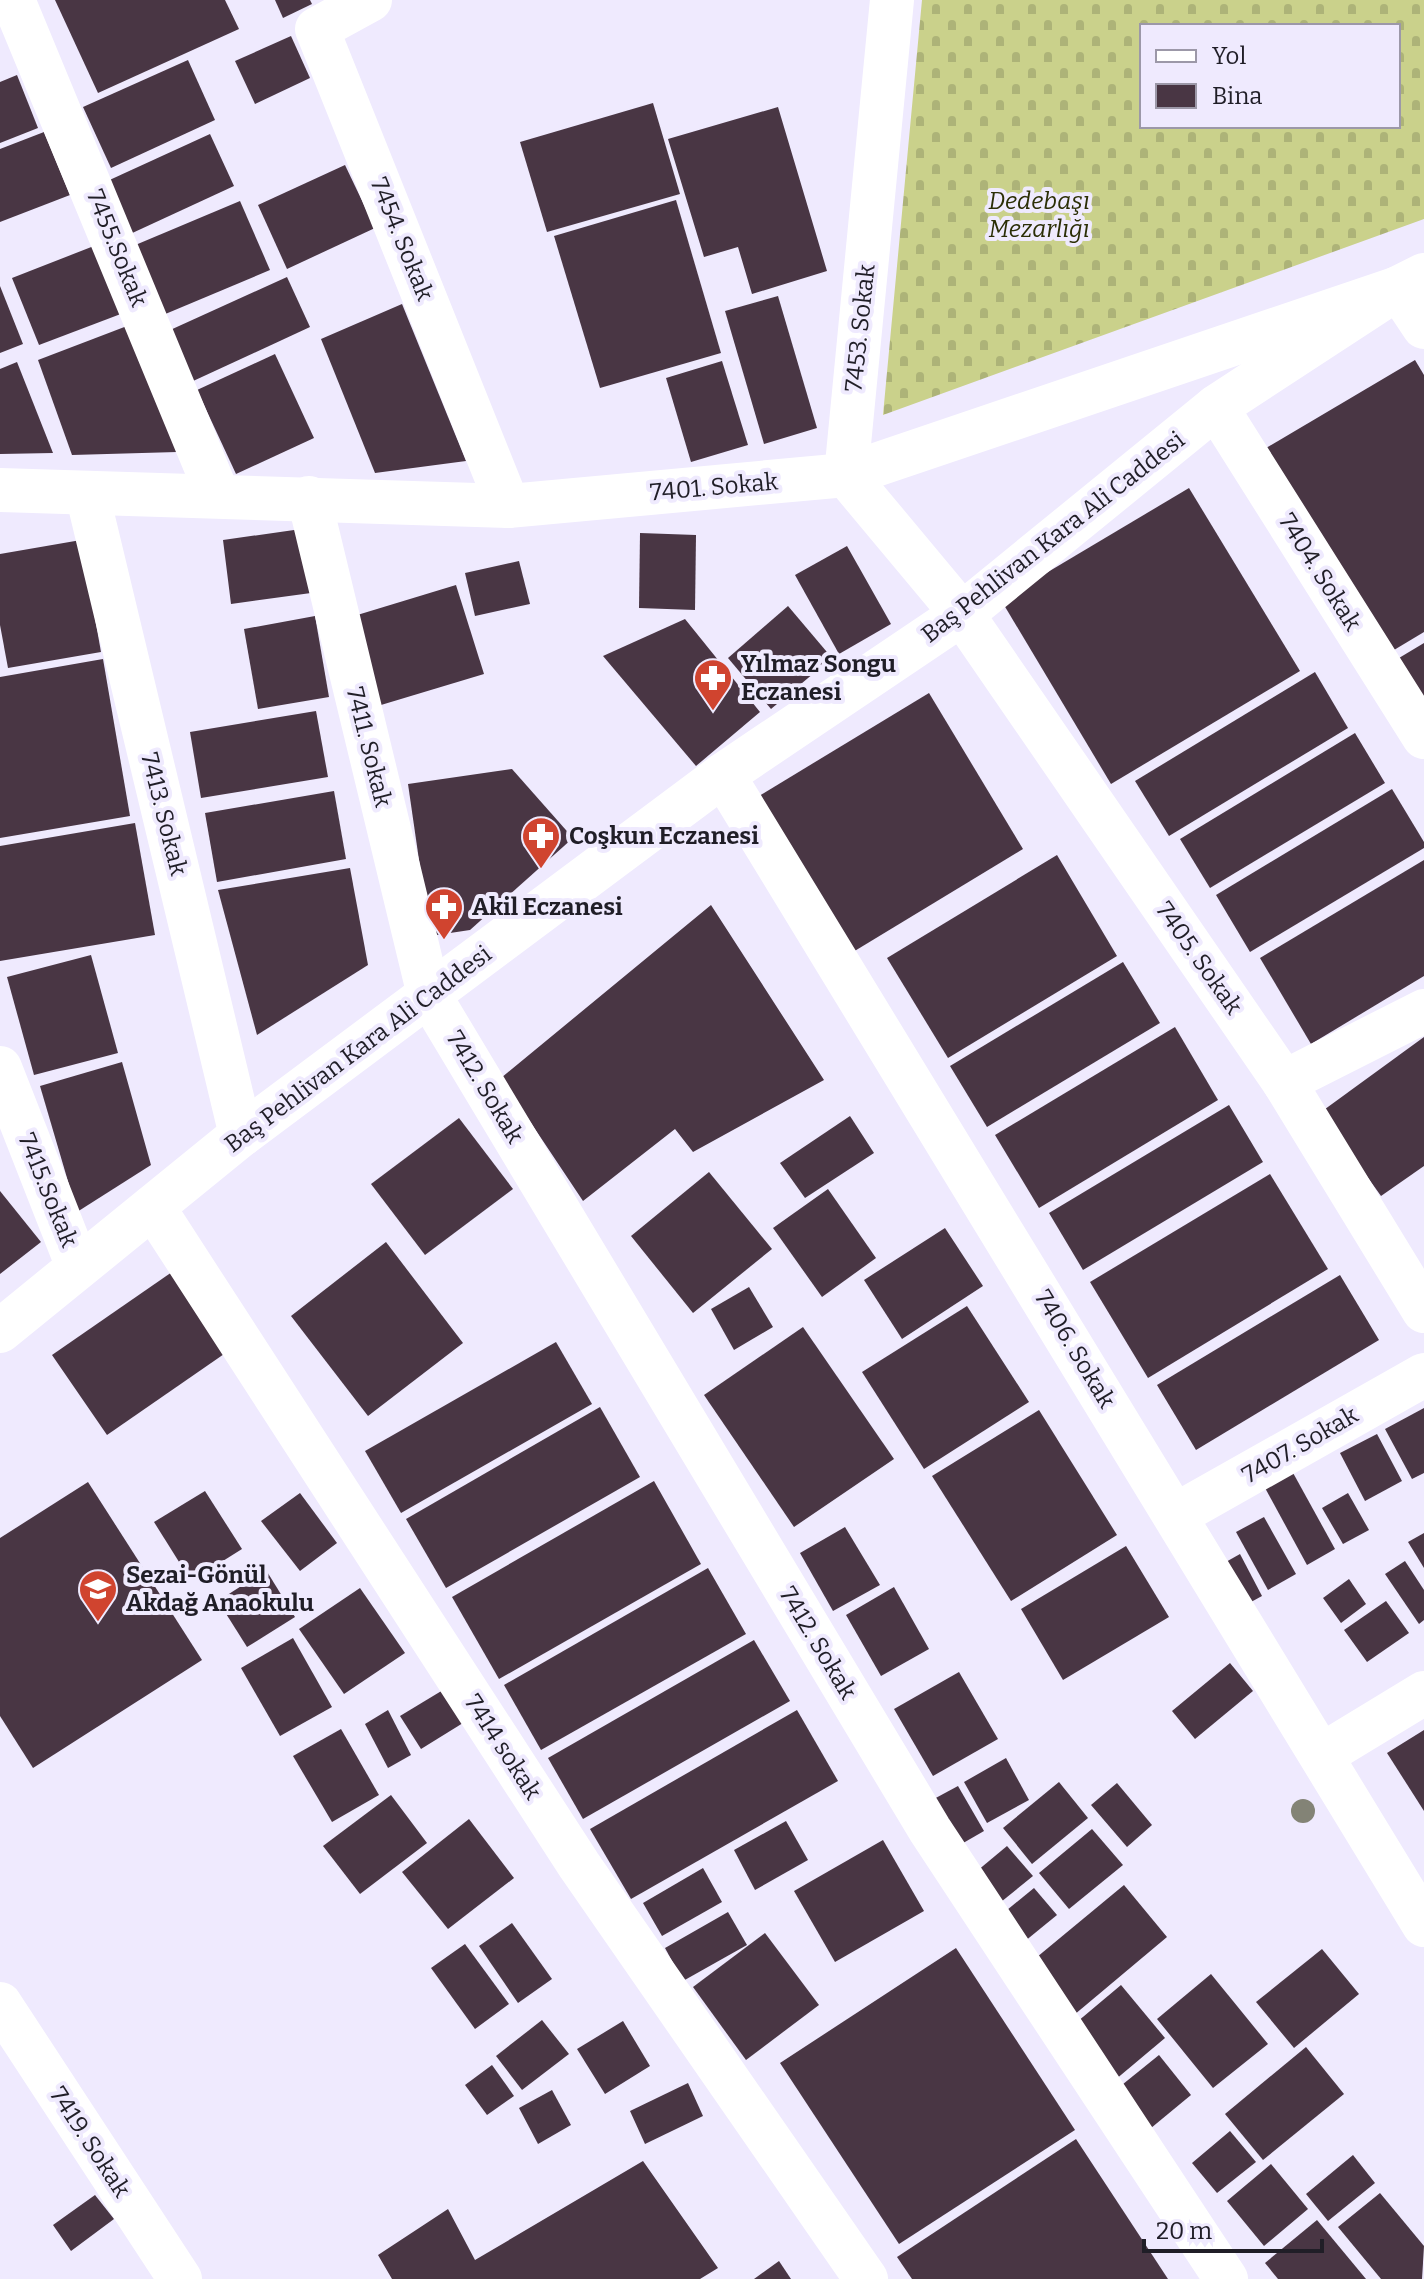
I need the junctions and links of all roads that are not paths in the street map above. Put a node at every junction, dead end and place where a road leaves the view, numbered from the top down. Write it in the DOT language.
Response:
graph roads {
  1 [pos="13,0"];
  2 [pos="370,0"];
  3 [pos="892,0"];
  4 [pos="1411,282"];
  5 [pos="1424,327"];
  6 [pos="1216,407"];
  7 [pos="846,475"];
  8 [pos="0,490"];
  9 [pos="87,493"];
  10 [pos="218,496"];
  11 [pos="309,498"];
  12 [pos="508,506"];
  13 [pos="962,614"];
  14 [pos="1424,737"];
  15 [pos="723,775"];
  16 [pos="429,995"];
  17 [pos="1424,1011"];
  18 [pos="0,1068"];
  19 [pos="1284,1082"];
  20 [pos="241,1135"];
  21 [pos="153,1207"];
  22 [pos="78,1267"];
  23 [pos="1424,1311"];
  24 [pos="0,1331"];
  25 [pos="1424,1375"];
  26 [pos="1176,1515"];
  27 [pos="1424,1693"];
  28 [pos="1322,1755"];
  29 [pos="1424,1925"];
  30 [pos="0,2004"];
  31 [pos="180,2279"];
  32 [pos="866,2279"];
  33 [pos="1226,2279"];
  1 -- 10 [label="street, 7455.Sokak"];
  2 -- 12 [label="street, 7454. Sokak"];
  3 -- 7 [label="street, 7453. Sokak"];
  4 -- 5 [label="street"];
  4 -- 6 [label="street, Baş Pehlivan Kara Ali Caddesi"];
  4 -- 7 [label="street, 7401. Sokak"];
  6 -- 13 [label="street, Baş Pehlivan Kara Ali Caddesi"];
  6 -- 14 [label="street, 7404. Sokak"];
  7 -- 12 [label="street, 7401. Sokak"];
  7 -- 13 [label="street"];
  8 -- 9 [label="street, 7401. Sokak"];
  9 -- 10 [label="street, 7401. Sokak"];
  9 -- 20 [label="street, 7413. Sokak"];
  10 -- 11 [label="street, 7401. Sokak"];
  11 -- 12 [label="street, 7401. Sokak"];
  11 -- 16 [label="street, 7411. Sokak"];
  13 -- 15 [label="street, Baş Pehlivan Kara Ali Caddesi"];
  13 -- 19 [label="street, 7405. Sokak"];
  15 -- 16 [label="street, Baş Pehlivan Kara Ali Caddesi"];
  15 -- 26 [label="street, 7406. Sokak"];
  16 -- 20 [label="street, Baş Pehlivan Kara Ali Caddesi"];
  16 -- 33 [label="street, 7412. Sokak"];
  17 -- 19 [label="street"];
  18 -- 22 [label="street, 7415.Sokak"];
  19 -- 23 [label="street, 7405. Sokak"];
  20 -- 21 [label="street, Baş Pehlivan Kara Ali Caddesi"];
  21 -- 22 [label="street, Baş Pehlivan Kara Ali Caddesi"];
  21 -- 32 [label="street, 7414 sokak"];
  22 -- 24 [label="street, Baş Pehlivan Kara Ali Caddesi"];
  25 -- 26 [label="street, 7407. Sokak"];
  26 -- 28 [label="street, 7406. Sokak"];
  27 -- 28 [label="street"];
  28 -- 29 [label="street, 7406. Sokak"];
  30 -- 31 [label="street, 7419. Sokak"];
}
